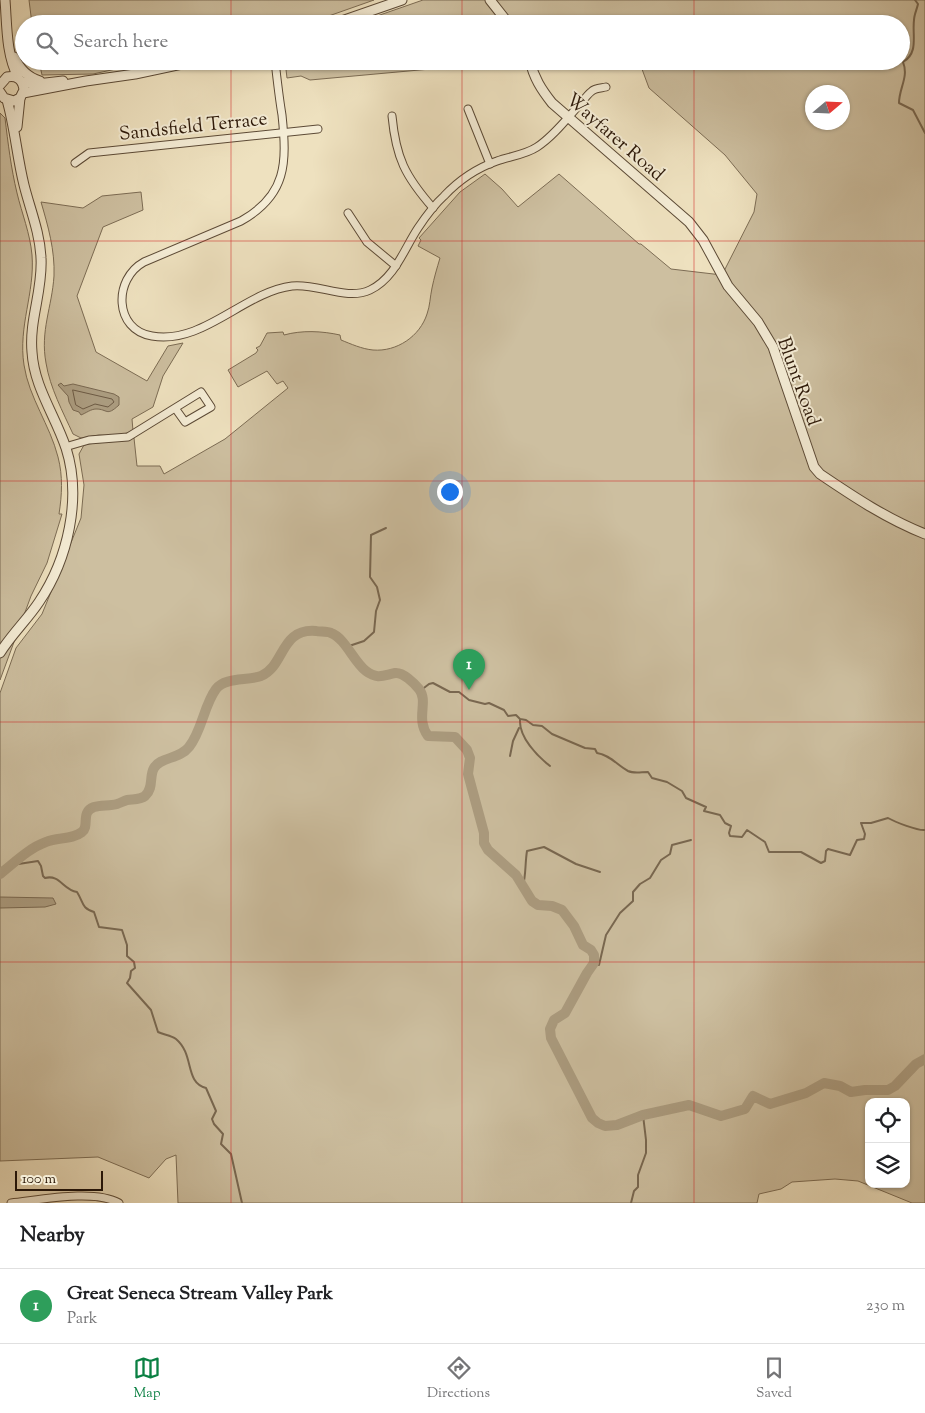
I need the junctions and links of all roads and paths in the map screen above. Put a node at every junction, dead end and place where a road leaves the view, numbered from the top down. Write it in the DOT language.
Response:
graph roads {
  1 [pos="4,0"];
  2 [pos="402,0"];
  3 [pos="490,0"];
  4 [pos="359,15"];
  5 [pos="502,15"];
  6 [pos="8,38"];
  7 [pos="15,57"];
  8 [pos="22,70"];
  9 [pos="154,70"];
  10 [pos="276,70"];
  11 [pos="532,70"];
  12 [pos="20,80"];
  13 [pos="86,81"];
  14 [pos="2,82"];
  15 [pos="43,82"];
  16 [pos="606,87"];
  17 [pos="0,92"];
  18 [pos="22,96"];
  19 [pos="7,100"];
  20 [pos="468,109"];
  21 [pos="392,116"];
  22 [pos="568,117"];
  23 [pos="318,129"];
  24 [pos="284,132"];
  25 [pos="17,145"];
  26 [pos="75,163"];
  27 [pos="490,164"];
  28 [pos="671,206"];
  29 [pos="433,208"];
  30 [pos="348,213"];
  31 [pos="396,266"];
  32 [pos="176,408"];
  33 [pos="65,447"];
  34 [pos="925,534"];
  35 [pos="0,654"];
  36 [pos="11,1203"];
  37 [pos="119,1203"];
  1 -- 6 [label="street"];
  2 -- 4 [label="street"];
  3 -- 5 [label="street"];
  6 -- 7 [label="street"];
  6 -- 12 [label="street"];
  6 -- 14 [label="street"];
  8 -- 15 [label="street"];
  9 -- 13 [label="street"];
  10 -- 24 [label="street"];
  11 -- 22 [label="street, Wayfarer Road"];
  12 -- 14 [label="street"];
  12 -- 15 [label="street"];
  12 -- 18 [label="street"];
  13 -- 15 [label="street"];
  13 -- 18 [label="street"];
  16 -- 22 [label="street"];
  17 -- 19 [label="street"];
  18 -- 19 [label="street"];
  18 -- 25 [label="street"];
  19 -- 25 [label="street"];
  20 -- 27 [label="street"];
  21 -- 29 [label="street"];
  22 -- 27 [label="street"];
  22 -- 28 [label="street, Wayfarer Road"];
  23 -- 24 [label="street, Sandsfield Terrace"];
  24 -- 26 [label="street, Sandsfield Terrace"];
  24 -- 31 [label="street"];
  25 -- 33 [label="street"];
  27 -- 29 [label="street"];
  28 -- 34 [label="street, Blunt Road"];
  29 -- 31 [label="street"];
  30 -- 31 [label="street"];
  32 -- 32 [label="street"];
  32 -- 33 [label="street"];
  33 -- 35 [label="street"];
  36 -- 37 [label="street"];
}
